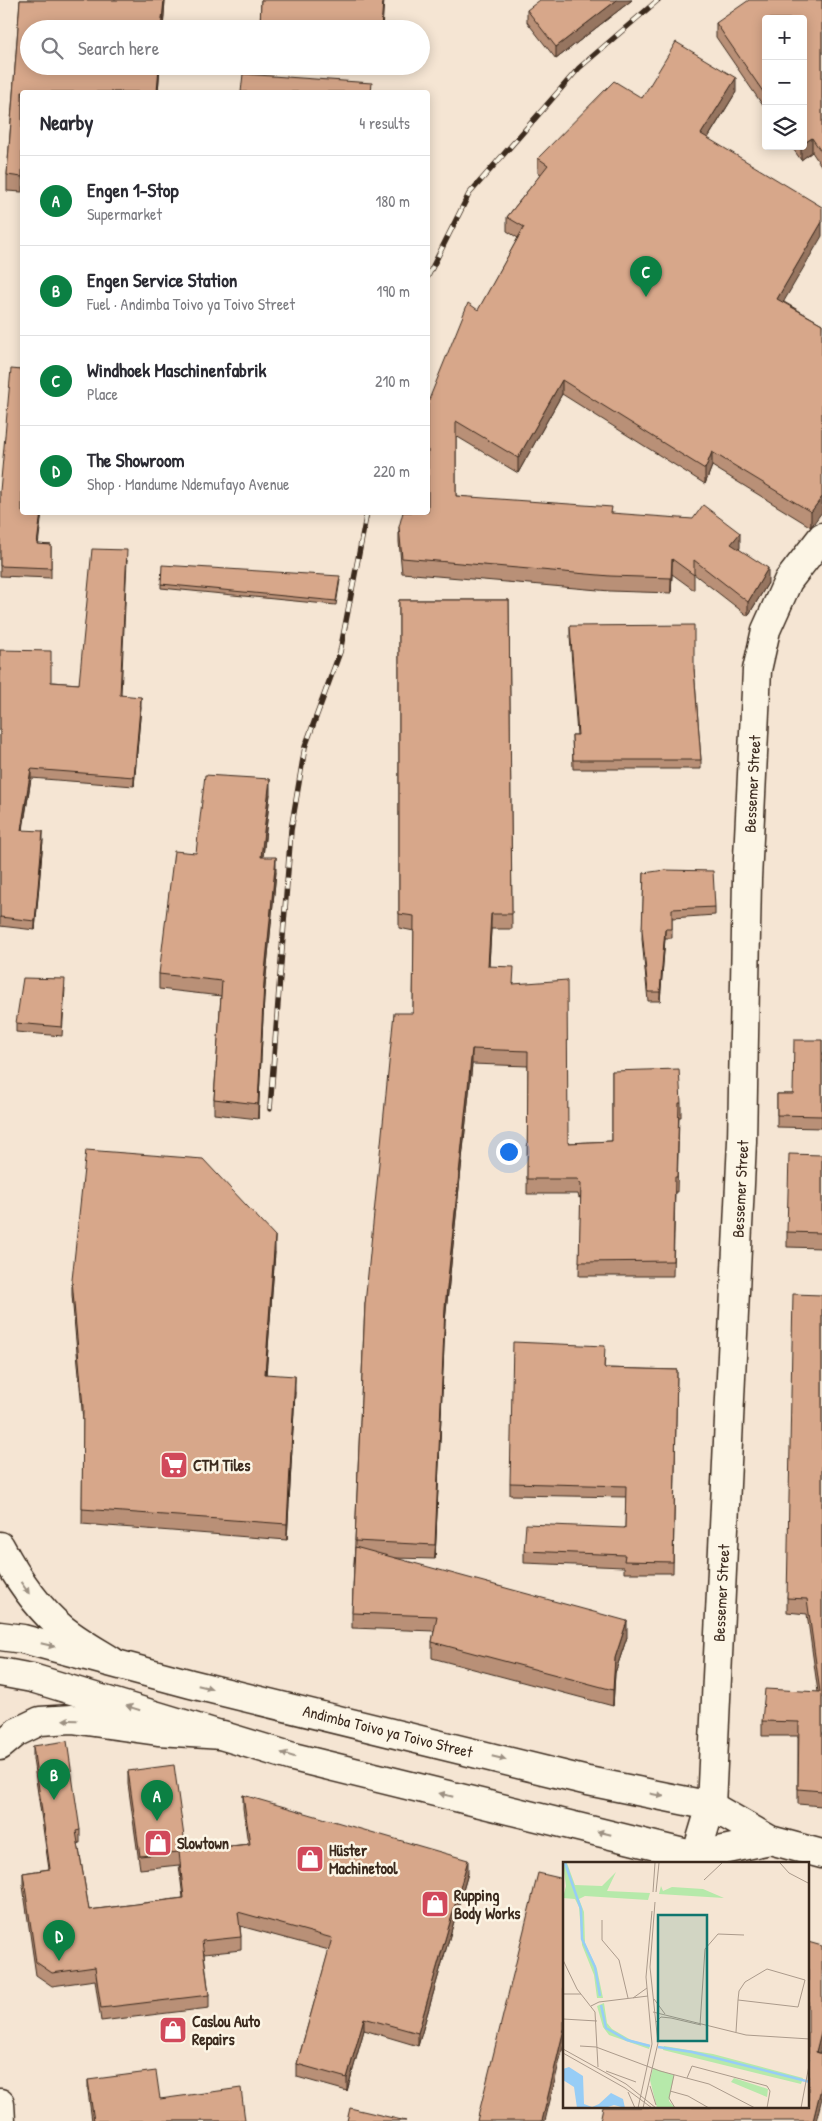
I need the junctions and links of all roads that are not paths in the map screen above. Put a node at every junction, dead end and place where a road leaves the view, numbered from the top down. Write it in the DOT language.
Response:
graph roads {
  1 [pos="822,536"];
  2 [pos="0,1546"];
  3 [pos="0,1636"];
  4 [pos="112,1661"];
  5 [pos="0,1672"];
  6 [pos="223,1735"];
  7 [pos="0,1746"];
  8 [pos="711,1806"];
  9 [pos="770,1840"];
  10 [pos="822,1854"];
  11 [pos="696,1856"];
  12 [pos="0,2103"];
  13 [pos="1,2121"];
  1 -- 8 [label="street, Bessemer Street"];
  2 -- 4 [label="street, one-way"];
  3 -- 4 [label="street, Andimba Toivo ya Toivo Street, one-way"];
  4 -- 8 [label="street, Andimba Toivo ya Toivo Street, one-way"];
  6 -- 5 [label="street, Andimba Toivo ya Toivo Street, one-way"];
  6 -- 7 [label="street, one-way"];
  11 -- 6 [label="street, Andimba Toivo ya Toivo Street, one-way"];
  8 -- 9 [label="street, Andimba Toivo ya Toivo Street"];
  8 -- 11 [label="street, Bessemer Street"];
  9 -- 10 [label="street, Andimba Toivo ya Toivo Street"];
  9 -- 11 [label="street, Andimba Toivo ya Toivo Street"];
  12 -- 13 [label="street"];
}
